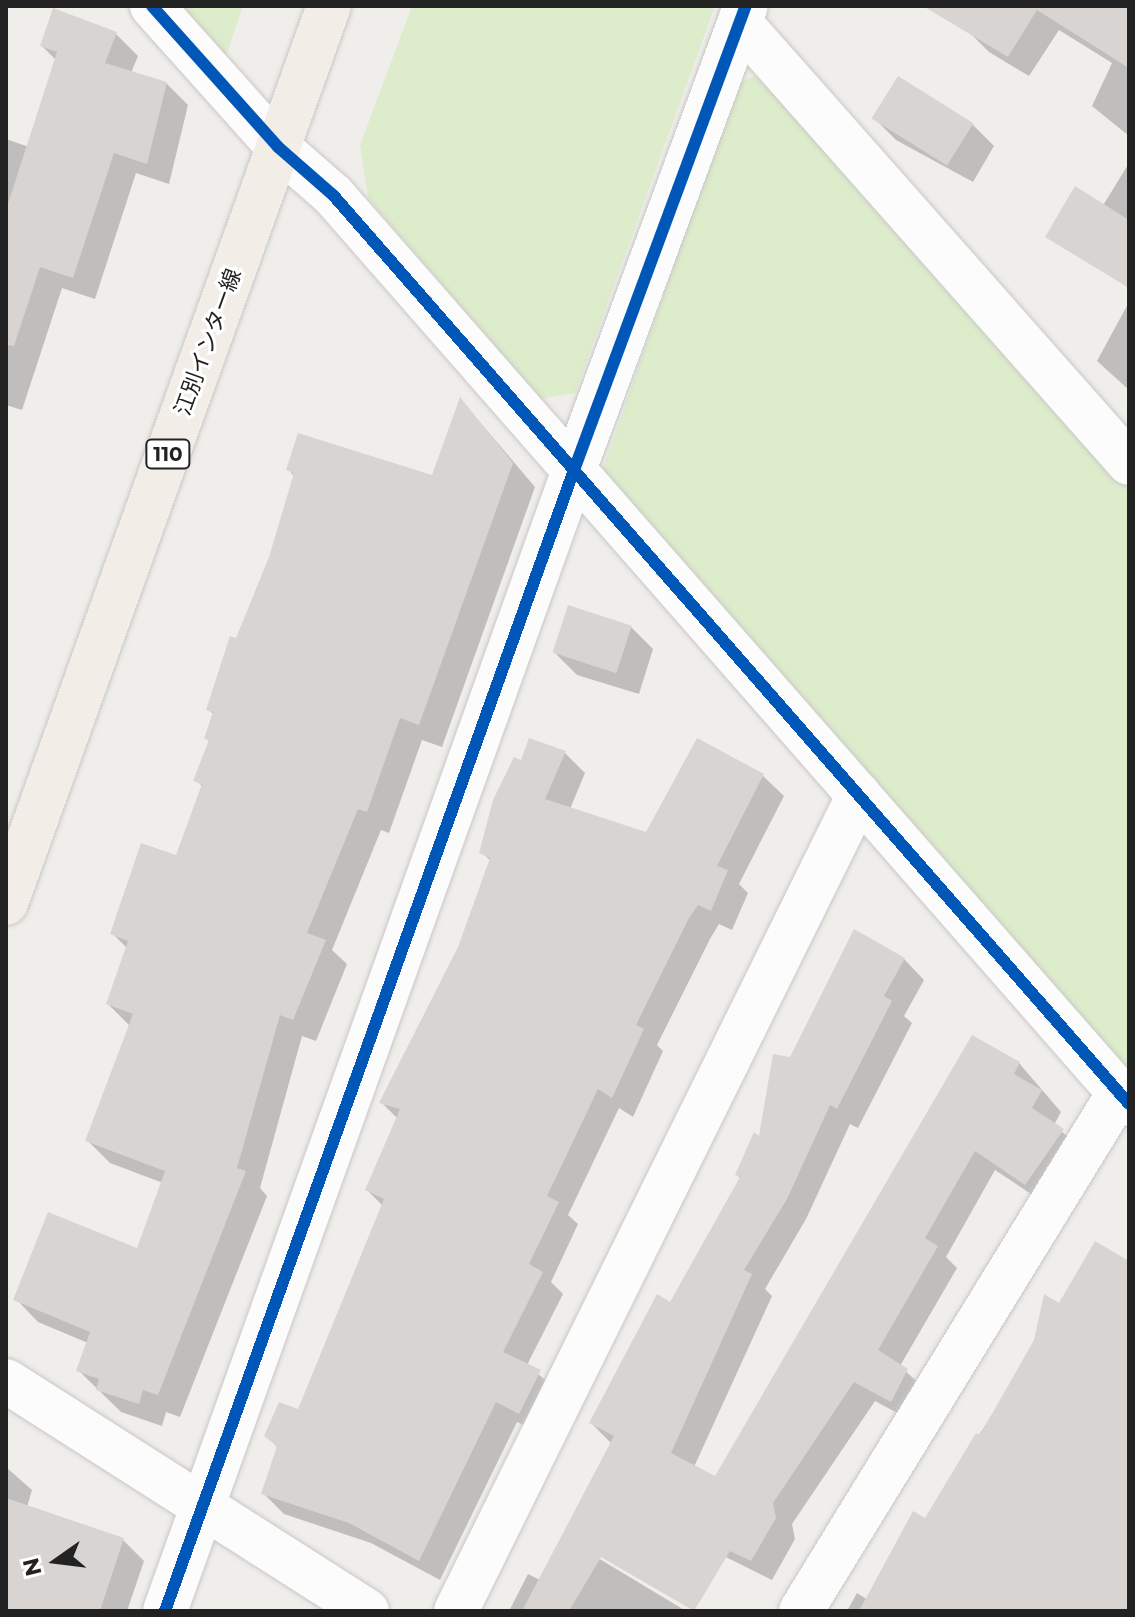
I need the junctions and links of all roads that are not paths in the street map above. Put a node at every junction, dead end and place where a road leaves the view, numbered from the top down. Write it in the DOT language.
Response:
graph roads {
  1 [pos="152,6"];
  2 [pos="329,6"];
  3 [pos="743,15"];
  4 [pos="278,147"];
  5 [pos="1129,463"];
  6 [pos="574,470"];
  7 [pos="859,795"];
  8 [pos="6,903"];
  9 [pos="1124,1099"];
  10 [pos="6,1381"];
  11 [pos="202,1506"];
  12 [pos="165,1611"];
  13 [pos="367,1611"];
  14 [pos="456,1611"];
  15 [pos="801,1611"];
  1 -- 4 [label="street"];
  2 -- 4 [label="main road, 江別インター線 / 110"];
  3 -- 5 [label="street"];
  3 -- 6 [label="street"];
  4 -- 6 [label="street"];
  4 -- 8 [label="main road, 江別インター線 / 110"];
  6 -- 7 [label="street"];
  6 -- 11 [label="street"];
  7 -- 9 [label="street"];
  7 -- 14 [label="street"];
  9 -- 15 [label="street"];
  10 -- 11 [label="street"];
  11 -- 12 [label="street"];
  11 -- 13 [label="street"];
}
